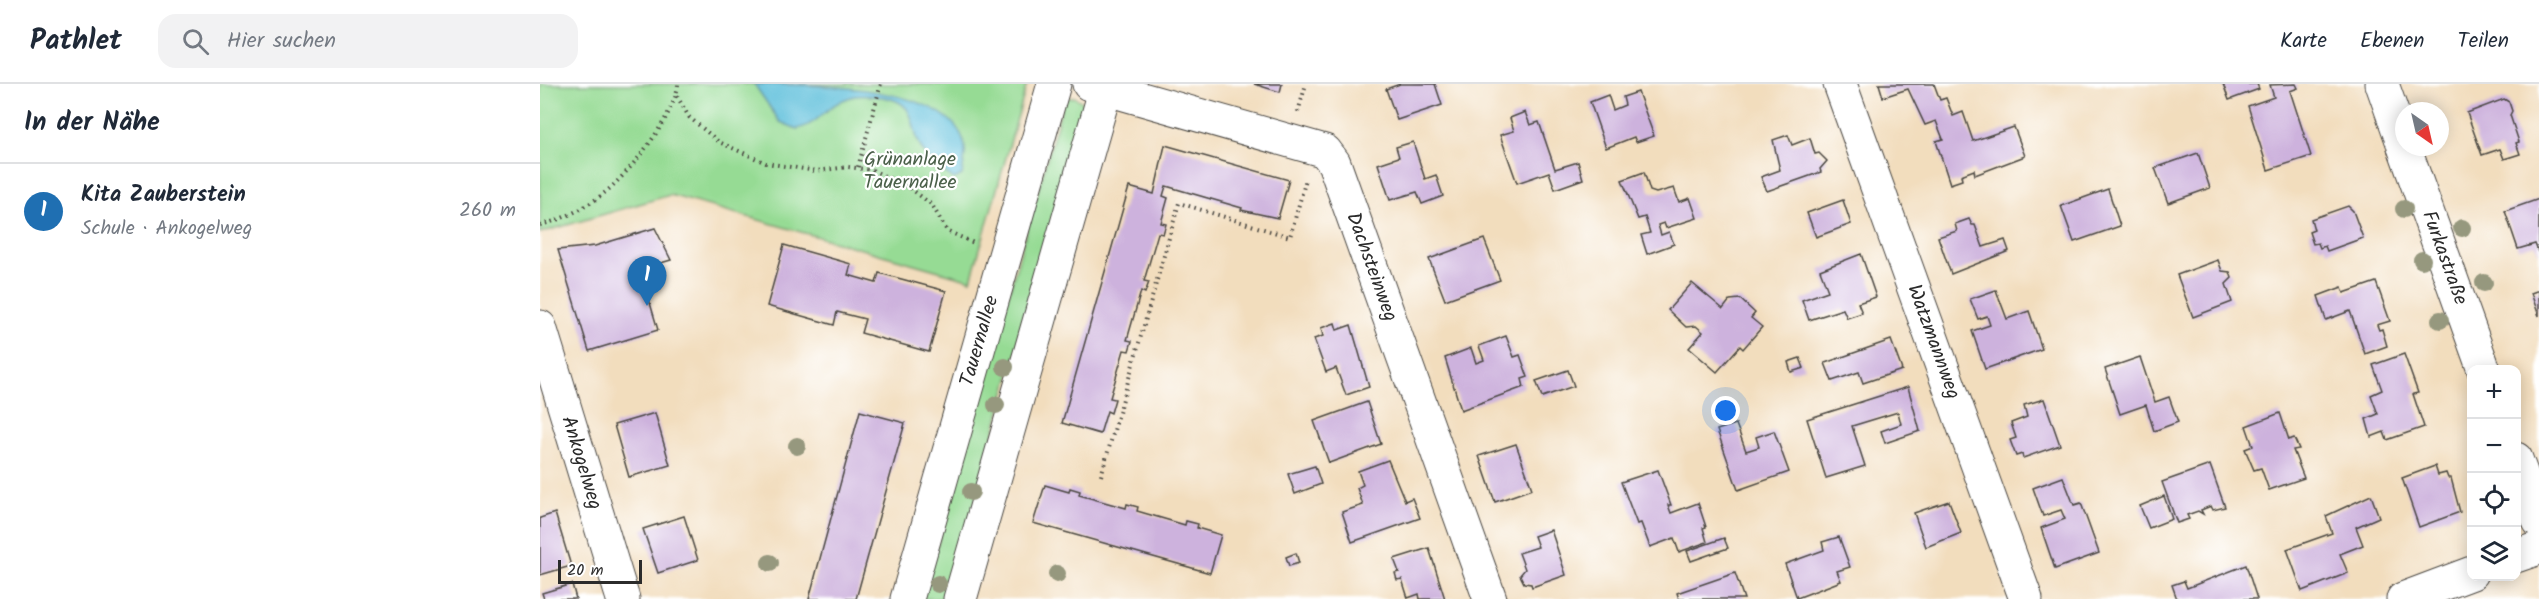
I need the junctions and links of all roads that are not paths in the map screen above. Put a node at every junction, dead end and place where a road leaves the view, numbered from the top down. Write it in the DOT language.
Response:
graph roads {
  1 [pos="1054,84"];
  2 [pos="1840,84"];
  3 [pos="2382,84"];
  4 [pos="1101,86"];
  5 [pos="2395,121"];
  6 [pos="2407,156"];
  7 [pos="540,327"];
  8 [pos="2483,365"];
  9 [pos="2521,468"];
  10 [pos="2536,503"];
  11 [pos="2539,548"];
  12 [pos="2521,555"];
  13 [pos="2467,575"];
  14 [pos="623,599"];
  15 [pos="907,599"];
  16 [pos="960,599"];
  17 [pos="1490,599"];
  18 [pos="2026,599"];
  19 [pos="2403,599"];
  1 -- 15 [label="street, Tauernallee"];
  2 -- 18 [label="street, Watzmannweg"];
  3 -- 5 [label="street, Furkastraße"];
  4 -- 16 [label="street"];
  4 -- 17 [label="street, Dachsteinweg"];
  6 -- 8 [label="street, Furkastraße"];
  7 -- 14 [label="street, Ankogelweg"];
  9 -- 10 [label="street"];
  11 -- 12 [label="street"];
  13 -- 19 [label="street"];
}
